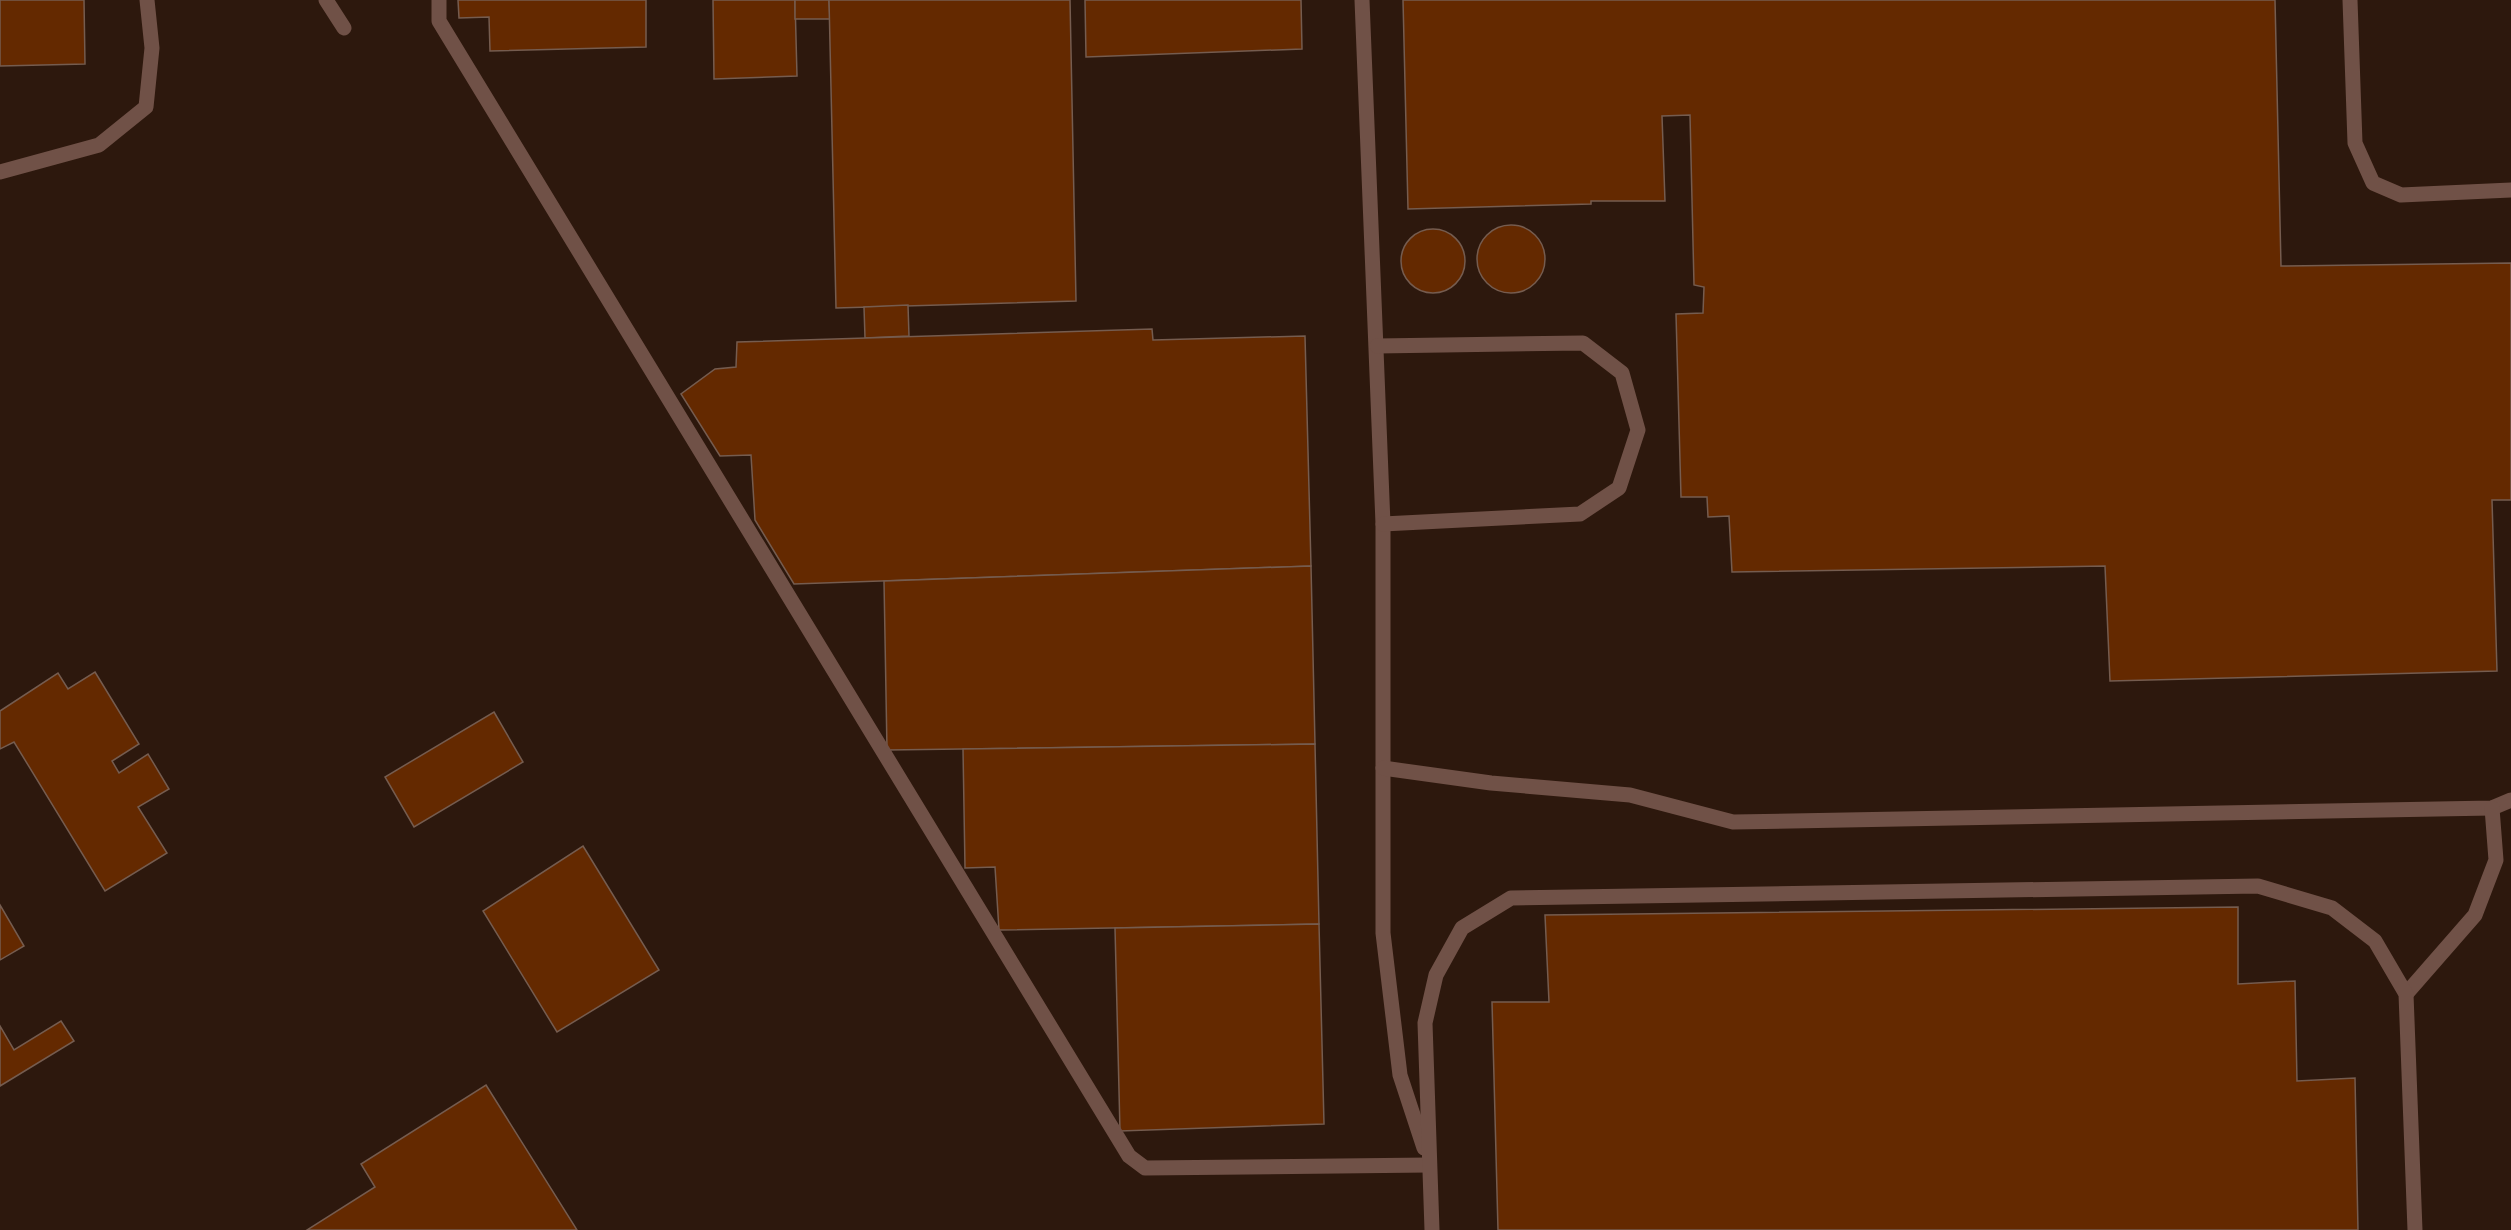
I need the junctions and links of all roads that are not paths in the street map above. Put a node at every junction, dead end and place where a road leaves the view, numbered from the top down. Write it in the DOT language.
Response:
graph roads {
  1 [pos="147,0"];
  2 [pos="326,0"];
  3 [pos="439,0"];
  4 [pos="1362,0"];
  5 [pos="2350,0"];
  6 [pos="344,28"];
  7 [pos="0,172"];
  8 [pos="2511,190"];
  9 [pos="1377,346"];
  10 [pos="1383,524"];
  11 [pos="1383,768"];
  12 [pos="2511,800"];
  13 [pos="2492,808"];
  14 [pos="2406,993"];
  15 [pos="1429,1165"];
  16 [pos="1432,1230"];
  17 [pos="2415,1230"];
  1 -- 7 [label="lane"];
  2 -- 6 [label="lane"];
  3 -- 15 [label="lane"];
  4 -- 9 [label="lane"];
  5 -- 8 [label="lane"];
  9 -- 10 [label="lane"];
  9 -- 10 [label="lane"];
  10 -- 11 [label="lane"];
  11 -- 13 [label="lane"];
  11 -- 15 [label="lane"];
  12 -- 13 [label="lane"];
  13 -- 14 [label="lane"];
  14 -- 15 [label="lane"];
  14 -- 17 [label="lane"];
  15 -- 16 [label="lane"];
}
